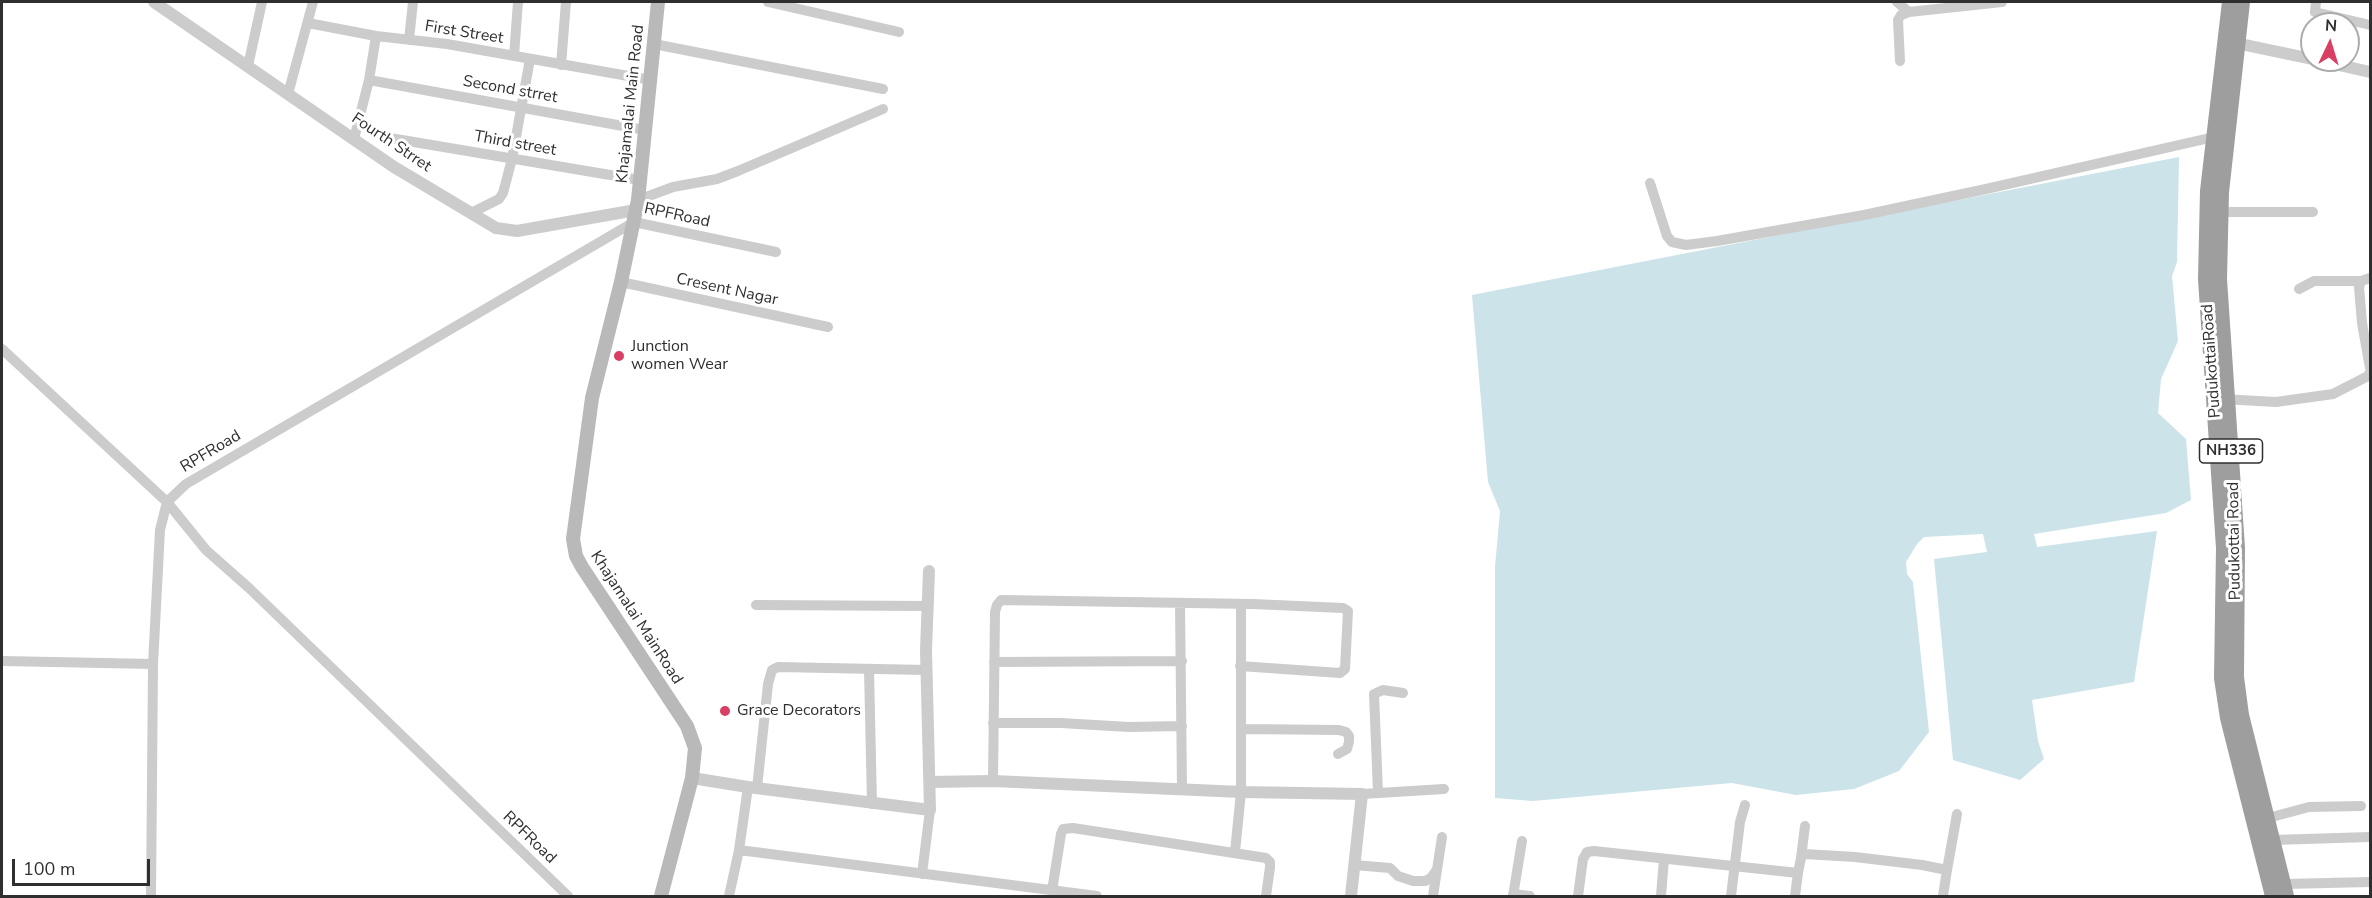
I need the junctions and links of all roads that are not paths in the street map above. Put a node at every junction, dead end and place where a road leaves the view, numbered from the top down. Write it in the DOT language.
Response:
graph roads {
  1 [pos="262,2"];
  2 [pos="313,2"];
  3 [pos="413,2"];
  4 [pos="518,2"];
  5 [pos="566,2"];
  6 [pos="658,2"];
  7 [pos="768,2"];
  8 [pos="1897,2"];
  9 [pos="2002,2"];
  10 [pos="2230,2"];
  11 [pos="2242,2"];
  12 [pos="2316,2"];
  13 [pos="162,4"];
  14 [pos="1909,12"];
  15 [pos="309,23"];
  16 [pos="2370,25"];
  17 [pos="899,32"];
  18 [pos="376,36"];
  19 [pos="409,40"];
  20 [pos="2231,42"];
  21 [pos="654,44"];
  22 [pos="514,56"];
  23 [pos="2300,56"];
  24 [pos="530,59"];
  25 [pos="1900,61"];
  26 [pos="561,65"];
  27 [pos="248,66"];
  28 [pos="369,80"];
  29 [pos="651,80"];
  30 [pos="883,89"];
  31 [pos="288,94"];
  32 [pos="522,107"];
  33 [pos="883,109"];
  34 [pos="645,130"];
  35 [pos="384,137"];
  36 [pos="354,139"];
  37 [pos="2218,144"];
  38 [pos="512,159"];
  39 [pos="640,180"];
  40 [pos="1650,183"];
  41 [pos="636,210"];
  42 [pos="2221,212"];
  43 [pos="2313,212"];
  44 [pos="473,215"];
  45 [pos="776,252"];
  46 [pos="2366,279"];
  47 [pos="621,282"];
  48 [pos="2300,289"];
  49 [pos="828,327"];
  50 [pos="2,350"];
  51 [pos="2370,370"];
  52 [pos="2221,399"];
  53 [pos="167,502"];
  54 [pos="930,571"];
  55 [pos="1180,603"];
  56 [pos="1241,604"];
  57 [pos="756,605"];
  58 [pos="928,606"];
  59 [pos="2,661"];
  60 [pos="1182,661"];
  61 [pos="994,662"];
  62 [pos="153,664"];
  63 [pos="1240,666"];
  64 [pos="869,669"];
  65 [pos="927,670"];
  66 [pos="1403,693"];
  67 [pos="993,723"];
  68 [pos="1182,726"];
  69 [pos="1243,729"];
  70 [pos="1338,754"];
  71 [pos="692,778"];
  72 [pos="993,781"];
  73 [pos="930,782"];
  74 [pos="753,788"];
  75 [pos="1444,789"];
  76 [pos="1182,790"];
  77 [pos="1241,792"];
  78 [pos="1378,792"];
  79 [pos="1362,794"];
  80 [pos="872,804"];
  81 [pos="1744,805"];
  82 [pos="2361,806"];
  83 [pos="930,810"];
  84 [pos="1957,814"];
  85 [pos="2268,818"];
  86 [pos="1805,826"];
  87 [pos="1442,837"];
  88 [pos="2370,837"];
  89 [pos="2273,840"];
  90 [pos="1522,841"];
  91 [pos="739,850"];
  92 [pos="1235,852"];
  93 [pos="1801,858"];
  94 [pos="1664,859"];
  95 [pos="1354,865"];
  96 [pos="1735,866"];
  97 [pos="1947,870"];
  98 [pos="1436,871"];
  99 [pos="1798,873"];
  100 [pos="922,874"];
  101 [pos="2370,882"];
  102 [pos="1052,891"];
  103 [pos="2281,892"];
  104 [pos="1513,896"];
  105 [pos="151,897"];
  106 [pos="568,897"];
  107 [pos="661,897"];
  108 [pos="729,897"];
  109 [pos="1097,897"];
  110 [pos="1266,897"];
  111 [pos="1351,897"];
  112 [pos="1433,897"];
  113 [pos="1530,897"];
  114 [pos="1578,897"];
  115 [pos="1661,897"];
  116 [pos="1731,897"];
  117 [pos="1795,897"];
  118 [pos="1943,897"];
  1 -- 27 [label="street"];
  2 -- 15 [label="street"];
  3 -- 19 [label="street"];
  4 -- 22 [label="street"];
  5 -- 26 [label="street"];
  6 -- 21 [label="main road, Khajamalai Main Road"];
  7 -- 17 [label="street"];
  8 -- 14 [label="street"];
  9 -- 14 [label="street"];
  10 -- 20 [label="highway, NH336"];
  11 -- 20 [label="highway, Pudukottai Road / NH336"];
  12 -- 16 [label="street"];
  13 -- 27 [label="street, Fourth Strret"];
  14 -- 25 [label="street"];
  15 -- 18 [label="street, First Street"];
  15 -- 31 [label="street"];
  18 -- 19 [label="street, First Street"];
  18 -- 28 [label="street"];
  19 -- 22 [label="street, First Street"];
  20 -- 23 [label="street"];
  20 -- 37 [label="highway, Pudukottai Road / NH336"];
  21 -- 29 [label="main road, Khajamalai Main Road"];
  21 -- 30 [label="street"];
  22 -- 24 [label="street, First Street"];
  24 -- 26 [label="street, First Street"];
  24 -- 32 [label="street"];
  26 -- 29 [label="street, First Street"];
  27 -- 31 [label="street, Fourth Strret"];
  28 -- 32 [label="street, Second strret"];
  28 -- 36 [label="street"];
  29 -- 34 [label="main road, Khajamalai Main Road"];
  31 -- 36 [label="street, Fourth Strret"];
  32 -- 34 [label="street, Second strret"];
  32 -- 38 [label="street"];
  33 -- 41 [label="street"];
  34 -- 39 [label="main road, Khajamalai Main Road"];
  35 -- 38 [label="street, Third street"];
  36 -- 44 [label="street, Fourth Strret"];
  37 -- 40 [label="street"];
  37 -- 42 [label="highway, Pudukottai Road / NH336"];
  37 -- 52 [label="highway, PudukottaiRoad / NH336"];
  38 -- 39 [label="street, Third street"];
  38 -- 44 [label="street"];
  39 -- 41 [label="main road, Khajamalai Main Road"];
  41 -- 44 [label="street, Fourth Strret"];
  41 -- 45 [label="street, RPFRoad"];
  41 -- 47 [label="main road, Khajamalai MainRoad"];
  41 -- 53 [label="street, RPFRoad"];
  42 -- 43 [label="street"];
  42 -- 52 [label="highway, Pudukottai Road / NH336"];
  46 -- 48 [label="street"];
  46 -- 51 [label="street"];
  47 -- 49 [label="street, Cresent Nagar"];
  47 -- 71 [label="main road, Khajamalai MainRoad"];
  50 -- 53 [label="street"];
  51 -- 52 [label="street"];
  52 -- 85 [label="highway, Pudukottai Road / NH336"];
  52 -- 103 [label="highway, PudukottaiRoad / NH336"];
  53 -- 62 [label="street"];
  53 -- 106 [label="street, RPFRoad"];
  54 -- 58 [label="street"];
  55 -- 56 [label="street"];
  55 -- 60 [label="street"];
  55 -- 61 [label="street"];
  56 -- 63 [label="street"];
  56 -- 63 [label="street"];
  57 -- 58 [label="street"];
  58 -- 65 [label="street"];
  59 -- 62 [label="street"];
  60 -- 61 [label="street"];
  60 -- 68 [label="street"];
  61 -- 67 [label="street"];
  62 -- 105 [label="street"];
  63 -- 69 [label="street"];
  64 -- 65 [label="street"];
  64 -- 74 [label="street"];
  64 -- 80 [label="street"];
  65 -- 73 [label="street"];
  66 -- 78 [label="street"];
  67 -- 68 [label="street"];
  67 -- 72 [label="street"];
  68 -- 76 [label="street"];
  69 -- 70 [label="street"];
  69 -- 77 [label="street"];
  71 -- 74 [label="street"];
  71 -- 107 [label="main road, Khajamalai MainRoad"];
  72 -- 73 [label="street"];
  72 -- 76 [label="street"];
  73 -- 83 [label="street"];
  74 -- 80 [label="street"];
  74 -- 91 [label="street"];
  75 -- 78 [label="street"];
  76 -- 77 [label="street"];
  77 -- 79 [label="street"];
  77 -- 92 [label="street"];
  78 -- 79 [label="street"];
  79 -- 95 [label="street"];
  80 -- 83 [label="street"];
  81 -- 96 [label="street"];
  82 -- 85 [label="street"];
  83 -- 100 [label="street"];
  84 -- 97 [label="street"];
  85 -- 89 [label="highway, Pudukottai Road / NH336"];
  86 -- 93 [label="street"];
  87 -- 98 [label="street"];
  88 -- 89 [label="street"];
  89 -- 103 [label="highway, Pudukottai Road / NH336"];
  90 -- 104 [label="street"];
  91 -- 100 [label="street"];
  91 -- 108 [label="street"];
  92 -- 102 [label="street"];
  92 -- 110 [label="street"];
  93 -- 97 [label="street"];
  93 -- 99 [label="street"];
  94 -- 96 [label="street"];
  94 -- 114 [label="street"];
  94 -- 115 [label="street"];
  95 -- 98 [label="street"];
  95 -- 111 [label="street"];
  96 -- 99 [label="street"];
  96 -- 116 [label="street"];
  97 -- 118 [label="street"];
  98 -- 112 [label="street"];
  99 -- 117 [label="street"];
  100 -- 102 [label="street"];
  101 -- 103 [label="street"];
  102 -- 109 [label="street"];
  104 -- 113 [label="street"];
}
